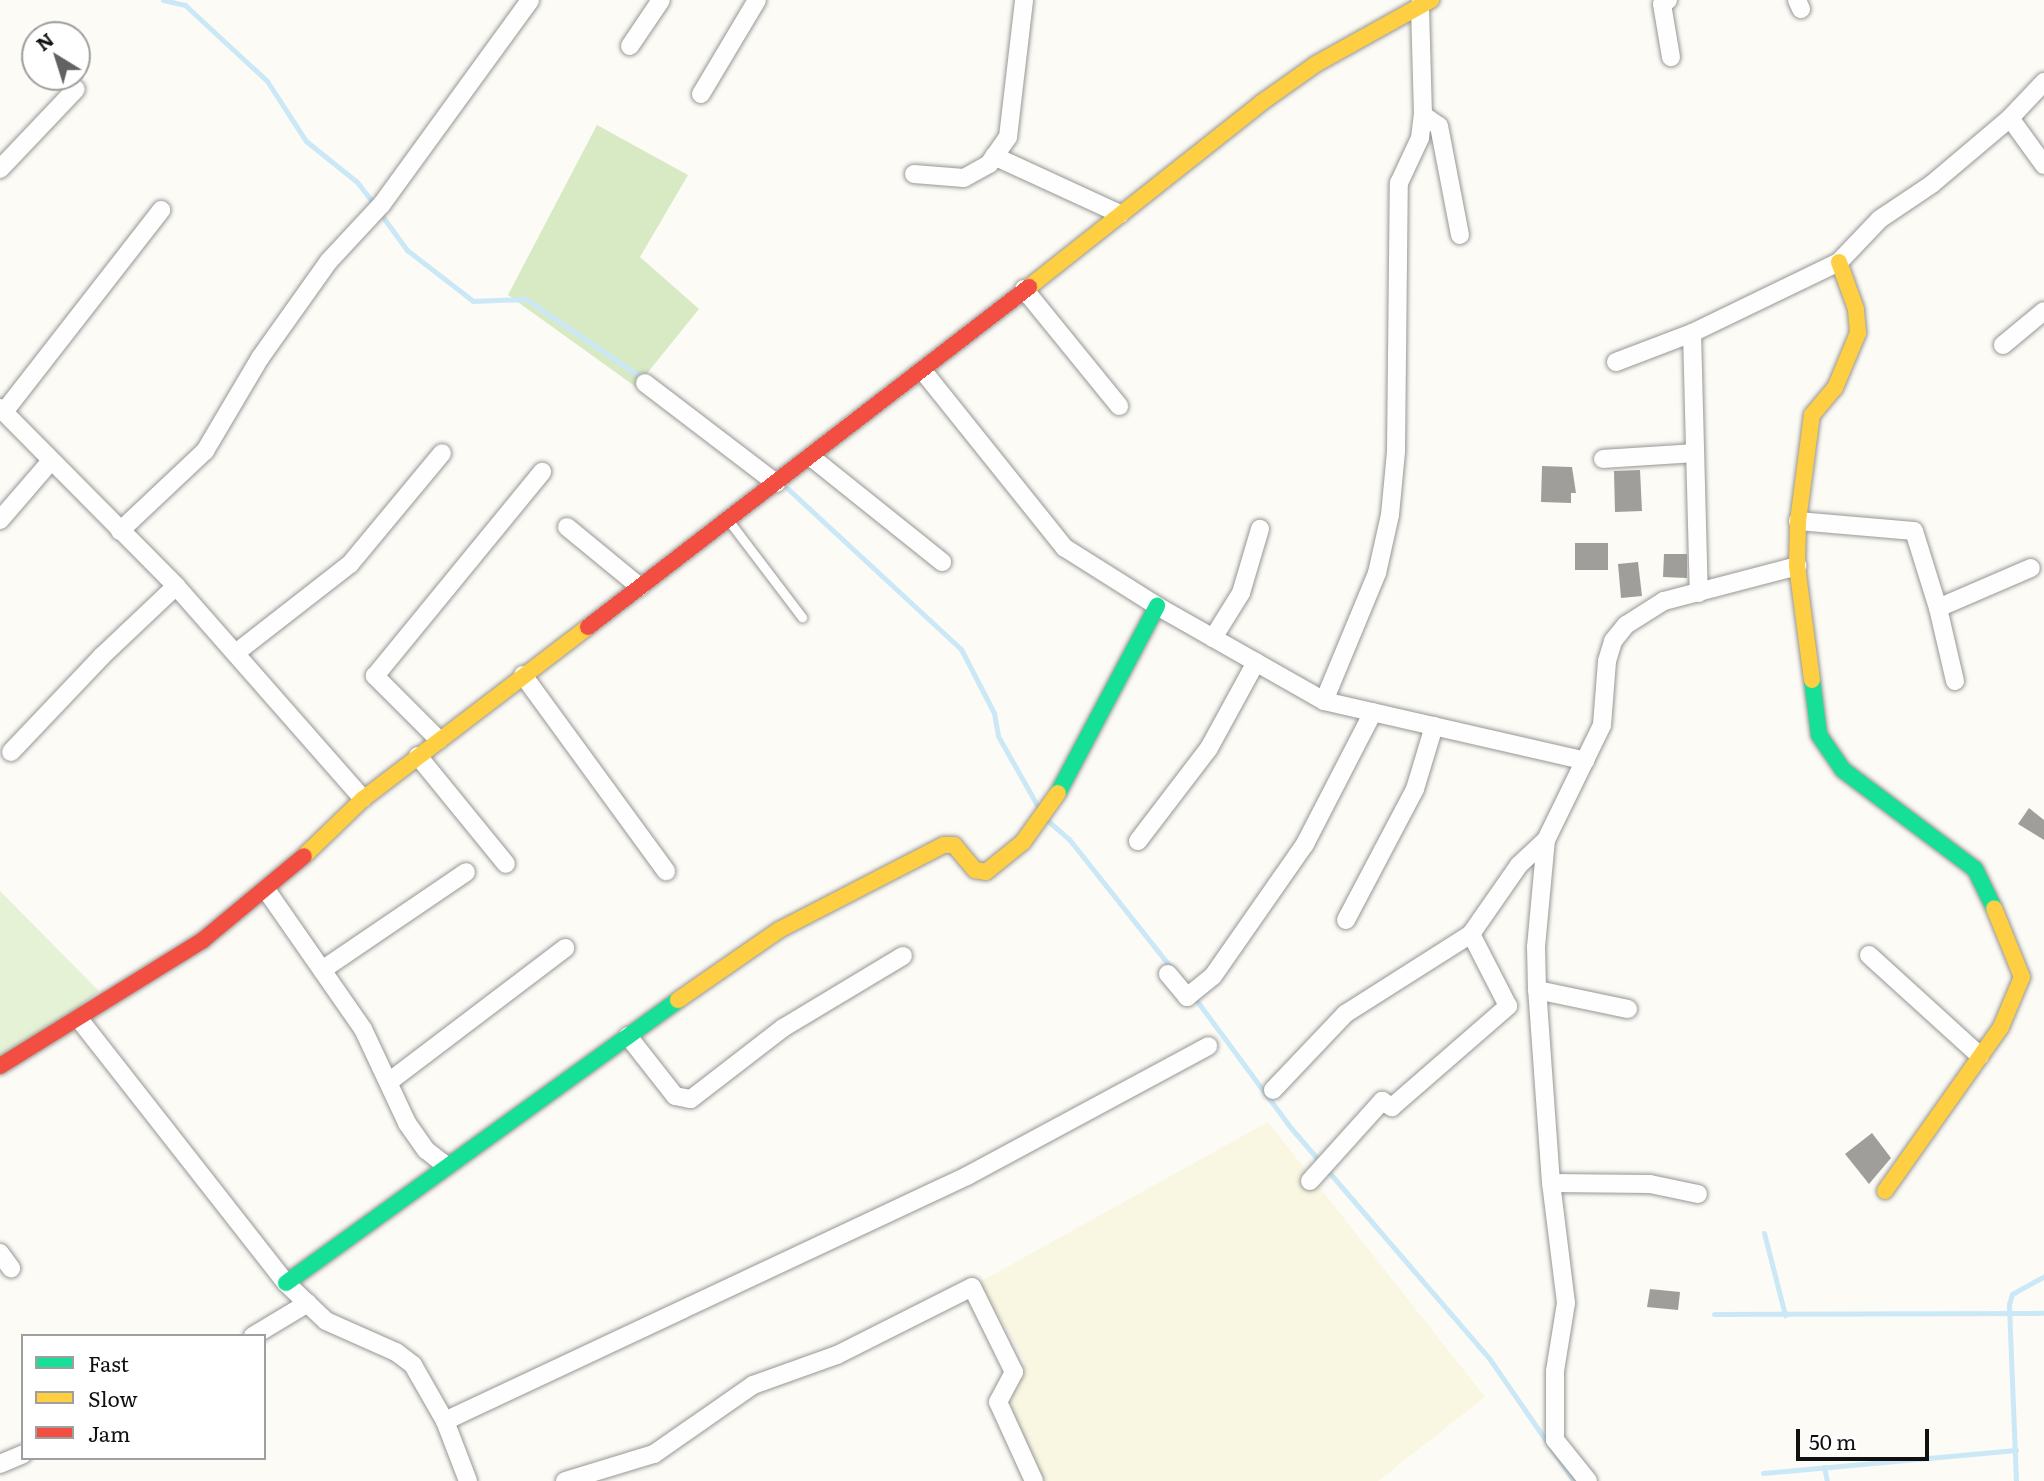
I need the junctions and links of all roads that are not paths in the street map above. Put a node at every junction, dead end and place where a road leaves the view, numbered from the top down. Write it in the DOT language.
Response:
graph roads {
  1 [pos="530,0"];
  2 [pos="661,0"];
  3 [pos="757,0"];
  4 [pos="1024,0"];
  5 [pos="1668,0"];
  6 [pos="1425,3"];
  7 [pos="630,46"];
  8 [pos="1671,57"];
  9 [pos="2044,82"];
  10 [pos="74,91"];
  11 [pos="701,94"];
  12 [pos="1423,115"];
  13 [pos="2010,118"];
  14 [pos="994,156"];
  15 [pos="2044,165"];
  16 [pos="0,169"];
  17 [pos="914,174"];
  18 [pos="161,210"];
  19 [pos="1119,214"];
  20 [pos="1460,235"];
  21 [pos="1839,262"];
  22 [pos="1024,289"];
  23 [pos="2044,311"];
  24 [pos="1692,333"];
  25 [pos="2003,345"];
  26 [pos="1616,362"];
  27 [pos="923,371"];
  28 [pos="645,383"];
  29 [pos="1119,406"];
  30 [pos="2,410"];
  31 [pos="442,453"];
  32 [pos="1695,453"];
  33 [pos="811,457"];
  34 [pos="1602,459"];
  35 [pos="51,461"];
  36 [pos="541,472"];
  37 [pos="776,483"];
  38 [pos="0,520"];
  39 [pos="728,520"];
  40 [pos="1798,521"];
  41 [pos="568,527"];
  42 [pos="1260,529"];
  43 [pos="120,531"];
  44 [pos="942,562"];
  45 [pos="1797,566"];
  46 [pos="2031,568"];
  47 [pos="176,586"];
  48 [pos="640,587"];
  49 [pos="1699,593"];
  50 [pos="1157,606"];
  51 [pos="1938,608"];
  52 [pos="802,617"];
  53 [pos="1213,638"];
  54 [pos="237,652"];
  55 [pos="1256,662"];
  56 [pos="523,675"];
  57 [pos="1955,681"];
  58 [pos="1325,701"];
  59 [pos="1373,712"];
  60 [pos="1434,726"];
  61 [pos="439,740"];
  62 [pos="11,752"];
  63 [pos="418,756"];
  64 [pos="1585,761"];
  65 [pos="363,799"];
  66 [pos="1546,840"];
  67 [pos="1138,841"];
  68 [pos="506,864"];
  69 [pos="666,871"];
  70 [pos="466,872"];
  71 [pos="267,891"];
  72 [pos="1346,920"];
  73 [pos="1471,934"];
  74 [pos="565,947"];
  75 [pos="1869,955"];
  76 [pos="903,956"];
  77 [pos="322,970"];
  78 [pos="1168,974"];
  79 [pos="1537,990"];
  80 [pos="1628,1009"];
  81 [pos="79,1019"];
  82 [pos="628,1036"];
  83 [pos="1208,1046"];
  84 [pos="1980,1056"];
  85 [pos="0,1066"];
  86 [pos="390,1081"];
  87 [pos="1273,1090"];
  88 [pos="444,1164"];
  89 [pos="1320,1172"];
  90 [pos="1551,1183"];
  91 [pos="1885,1191"];
  92 [pos="1698,1195"];
  93 [pos="286,1283"];
  94 [pos="308,1303"];
  95 [pos="256,1334"];
  96 [pos="445,1420"];
  97 [pos="21,1455"];
  98 [pos="0,1464"];
  99 [pos="468,1481"];
  100 [pos="565,1481"];
  101 [pos="1034,1481"];
  102 [pos="1588,1481"];
  1 -- 43 [label="street"];
  2 -- 7 [label="street"];
  3 -- 11 [label="street"];
  4 -- 14 [label="street"];
  5 -- 8 [label="street"];
  6 -- 12 [label="street"];
  6 -- 19 [label="street"];
  9 -- 13 [label="street"];
  10 -- 16 [label="street"];
  12 -- 20 [label="street"];
  12 -- 58 [label="street"];
  13 -- 15 [label="street"];
  13 -- 21 [label="street"];
  14 -- 17 [label="street"];
  14 -- 19 [label="street"];
  18 -- 30 [label="street"];
  19 -- 22 [label="street"];
  21 -- 24 [label="street"];
  21 -- 40 [label="street"];
  22 -- 27 [label="street"];
  22 -- 29 [label="street"];
  23 -- 25 [label="street"];
  24 -- 26 [label="street"];
  24 -- 32 [label="street"];
  27 -- 33 [label="street"];
  27 -- 50 [label="street"];
  28 -- 37 [label="street"];
  30 -- 35 [label="street"];
  31 -- 54 [label="street"];
  32 -- 34 [label="street"];
  32 -- 49 [label="street"];
  33 -- 37 [label="street"];
  33 -- 44 [label="street"];
  35 -- 38 [label="street"];
  35 -- 43 [label="street"];
  36 -- 61 [label="street"];
  37 -- 39 [label="street"];
  39 -- 48 [label="street"];
  39 -- 52 [label="lane"];
  40 -- 45 [label="street"];
  40 -- 51 [label="street"];
  41 -- 48 [label="street"];
  42 -- 53 [label="street"];
  43 -- 47 [label="street"];
  45 -- 49 [label="street"];
  45 -- 84 [label="street"];
  46 -- 51 [label="street"];
  47 -- 54 [label="street"];
  47 -- 62 [label="street"];
  48 -- 56 [label="street"];
  49 -- 64 [label="street"];
  50 -- 53 [label="street"];
  50 -- 82 [label="street"];
  51 -- 57 [label="street"];
  53 -- 55 [label="street"];
  54 -- 65 [label="street"];
  55 -- 58 [label="street"];
  55 -- 67 [label="street"];
  56 -- 61 [label="street"];
  56 -- 69 [label="street"];
  58 -- 59 [label="street"];
  59 -- 60 [label="street"];
  59 -- 78 [label="street"];
  60 -- 64 [label="street"];
  60 -- 72 [label="street"];
  61 -- 63 [label="street"];
  63 -- 65 [label="street"];
  63 -- 68 [label="street"];
  64 -- 66 [label="street"];
  65 -- 71 [label="street"];
  66 -- 73 [label="street"];
  66 -- 79 [label="street"];
  70 -- 77 [label="street"];
  71 -- 77 [label="street"];
  71 -- 81 [label="street"];
  73 -- 87 [label="street"];
  73 -- 89 [label="street"];
  74 -- 86 [label="street"];
  75 -- 84 [label="street"];
  76 -- 82 [label="street"];
  77 -- 86 [label="street"];
  79 -- 80 [label="street"];
  79 -- 90 [label="street"];
  81 -- 85 [label="street"];
  81 -- 93 [label="street"];
  82 -- 88 [label="street"];
  83 -- 96 [label="street"];
  84 -- 91 [label="street"];
  86 -- 88 [label="street"];
  88 -- 93 [label="street"];
  90 -- 92 [label="street"];
  90 -- 102 [label="street"];
  93 -- 94 [label="street"];
  94 -- 95 [label="street"];
  94 -- 96 [label="street"];
  96 -- 99 [label="street"];
  97 -- 98 [label="street"];
  100 -- 101 [label="street"];
}
